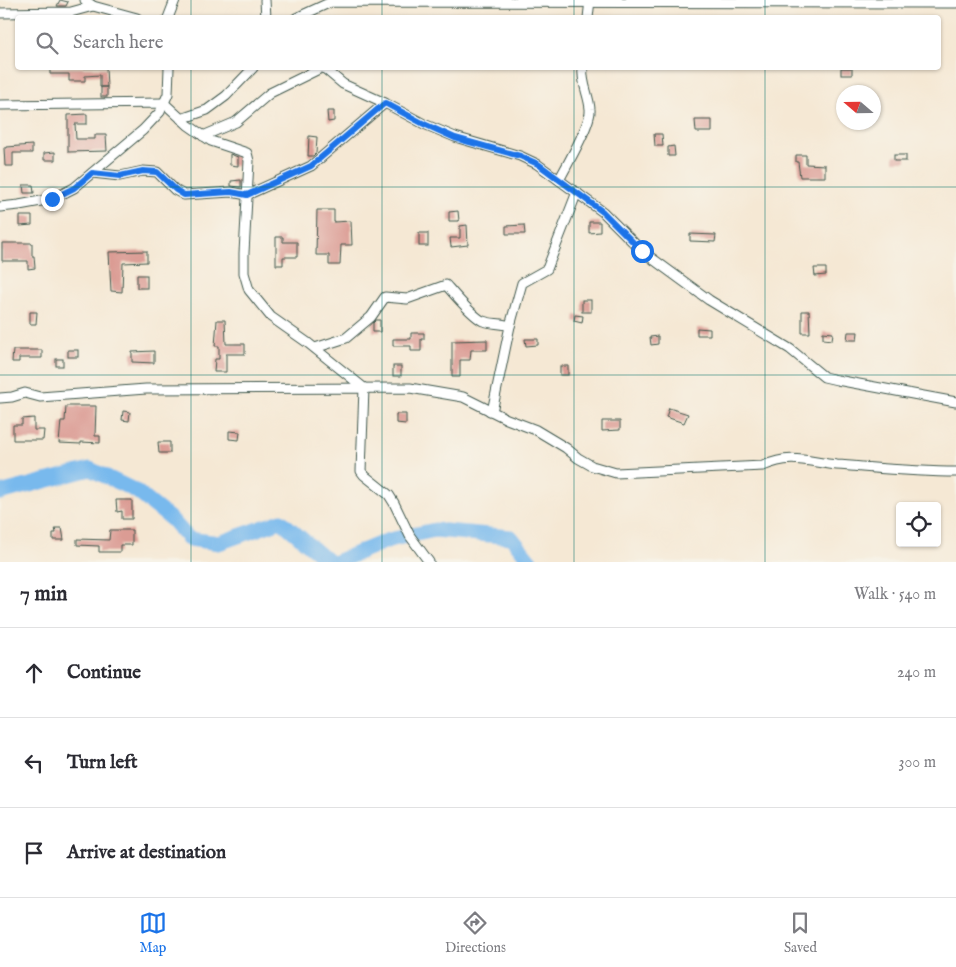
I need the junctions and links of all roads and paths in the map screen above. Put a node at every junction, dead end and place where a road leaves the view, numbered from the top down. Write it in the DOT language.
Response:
graph roads {
  1 [pos="85,0"];
  2 [pos="175,0"];
  3 [pos="265,0"];
  4 [pos="590,1"];
  5 [pos="956,3"];
  6 [pos="93,6"];
  7 [pos="0,13"];
  8 [pos="126,15"];
  9 [pos="169,15"];
  10 [pos="266,15"];
  11 [pos="303,15"];
  12 [pos="588,15"];
  13 [pos="169,70"];
  14 [pos="251,70"];
  15 [pos="318,70"];
  16 [pos="325,70"];
  17 [pos="583,70"];
  18 [pos="164,103"];
  19 [pos="385,103"];
  20 [pos="0,105"];
  21 [pos="181,119"];
  22 [pos="203,136"];
  23 [pos="92,173"];
  24 [pos="559,180"];
  25 [pos="577,192"];
  26 [pos="247,195"];
  27 [pos="0,207"];
  28 [pos="510,326"];
  29 [pos="315,348"];
  30 [pos="364,388"];
  31 [pos="0,398"];
  32 [pos="956,402"];
  33 [pos="490,411"];
  34 [pos="956,472"];
  35 [pos="429,562"];
  1 -- 6 [label="street"];
  2 -- 9 [label="street"];
  3 -- 10 [label="street"];
  4 -- 5 [label="street"];
  4 -- 11 [label="street"];
  4 -- 12 [label="street"];
  6 -- 7 [label="street"];
  6 -- 8 [label="street"];
  13 -- 18 [label="street"];
  14 -- 21 [label="street"];
  15 -- 22 [label="street"];
  16 -- 19 [label="street"];
  17 -- 24 [label="street"];
  18 -- 20 [label="street"];
  18 -- 21 [label="street"];
  18 -- 23 [label="street"];
  19 -- 24 [label="street"];
  19 -- 26 [label="street"];
  21 -- 22 [label="street"];
  22 -- 26 [label="street"];
  23 -- 26 [label="street"];
  23 -- 27 [label="street"];
  24 -- 25 [label="street"];
  25 -- 28 [label="street"];
  25 -- 32 [label="street"];
  26 -- 29 [label="street"];
  28 -- 29 [label="street"];
  28 -- 33 [label="street"];
  29 -- 30 [label="street"];
  30 -- 31 [label="street"];
  30 -- 33 [label="street"];
  30 -- 35 [label="street"];
  33 -- 34 [label="street"];
}
